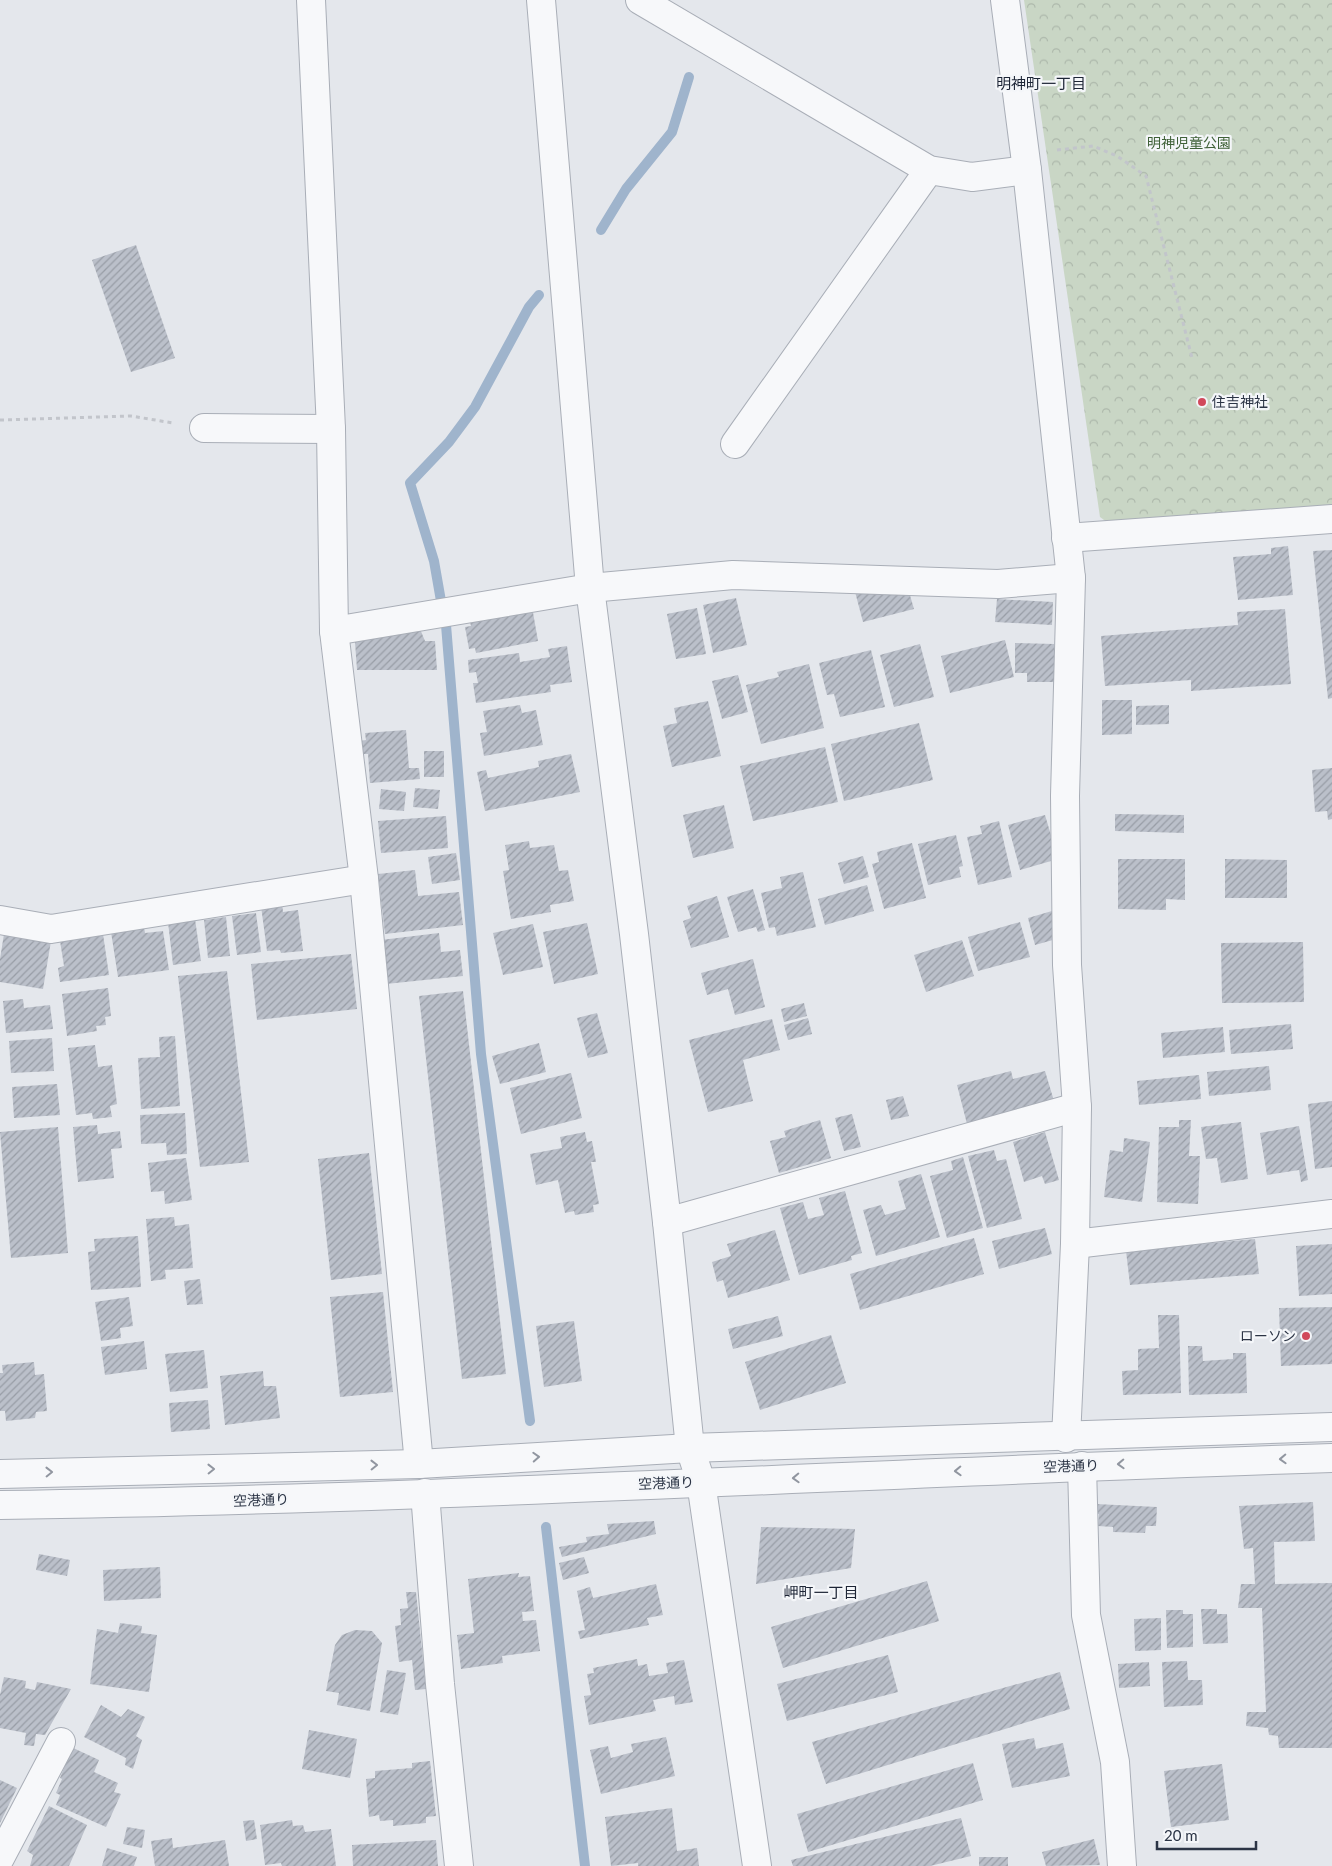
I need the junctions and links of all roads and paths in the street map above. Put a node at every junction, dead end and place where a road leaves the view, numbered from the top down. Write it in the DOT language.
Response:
graph roads {
  1 [pos="311,0"];
  2 [pos="541,0"];
  3 [pos="640,0"];
  4 [pos="1004,0"];
  5 [pos="1057,150"];
  6 [pos="929,170"];
  7 [pos="1027,170"];
  8 [pos="1192,358"];
  9 [pos="0,420"];
  10 [pos="204,428"];
  11 [pos="331,429"];
  12 [pos="735,444"];
  13 [pos="1332,519"];
  14 [pos="1066,538"];
  15 [pos="1071,578"];
  16 [pos="590,588"];
  17 [pos="334,631"];
  18 [pos="364,879"];
  19 [pos="0,920"];
  20 [pos="1077,1107"];
  21 [pos="1332,1214"];
  22 [pos="667,1222"];
  23 [pos="1075,1244"];
  24 [pos="1332,1428"];
  25 [pos="1066,1438"];
  26 [pos="690,1448"];
  27 [pos="1332,1458"];
  28 [pos="419,1464"];
  29 [pos="1082,1466"];
  30 [pos="0,1474"];
  31 [pos="701,1482"];
  32 [pos="425,1493"];
  33 [pos="0,1505"];
  34 [pos="61,1742"];
  35 [pos="0,1858"];
  36 [pos="459,1866"];
  37 [pos="757,1866"];
  38 [pos="1122,1866"];
  1 -- 11 [label="street"];
  2 -- 16 [label="street"];
  3 -- 6 [label="street"];
  4 -- 7 [label="street"];
  5 -- 8 [label="path"];
  6 -- 7 [label="street"];
  6 -- 12 [label="street"];
  7 -- 14 [label="street"];
  9 -- 10 [label="path"];
  10 -- 11 [label="street"];
  11 -- 17 [label="street"];
  13 -- 14 [label="street"];
  14 -- 15 [label="street"];
  15 -- 16 [label="street"];
  15 -- 20 [label="street"];
  16 -- 17 [label="street"];
  16 -- 22 [label="street"];
  17 -- 18 [label="street"];
  18 -- 19 [label="street"];
  18 -- 28 [label="street"];
  20 -- 22 [label="street"];
  20 -- 23 [label="street"];
  21 -- 23 [label="street"];
  22 -- 26 [label="street"];
  23 -- 25 [label="street"];
  24 -- 25 [label="street, 空港通り"];
  25 -- 26 [label="street, 空港通り"];
  28 -- 26 [label="street, 空港通り, one-way"];
  26 -- 31 [label="street"];
  27 -- 29 [label="street, 空港通り, one-way"];
  30 -- 28 [label="street, 空港通り, one-way"];
  29 -- 31 [label="street, 空港通り, one-way"];
  29 -- 38 [label="street"];
  31 -- 32 [label="street, 空港通り"];
  31 -- 37 [label="street"];
  32 -- 33 [label="street, 空港通り"];
  32 -- 36 [label="street"];
  34 -- 35 [label="street"];
}
